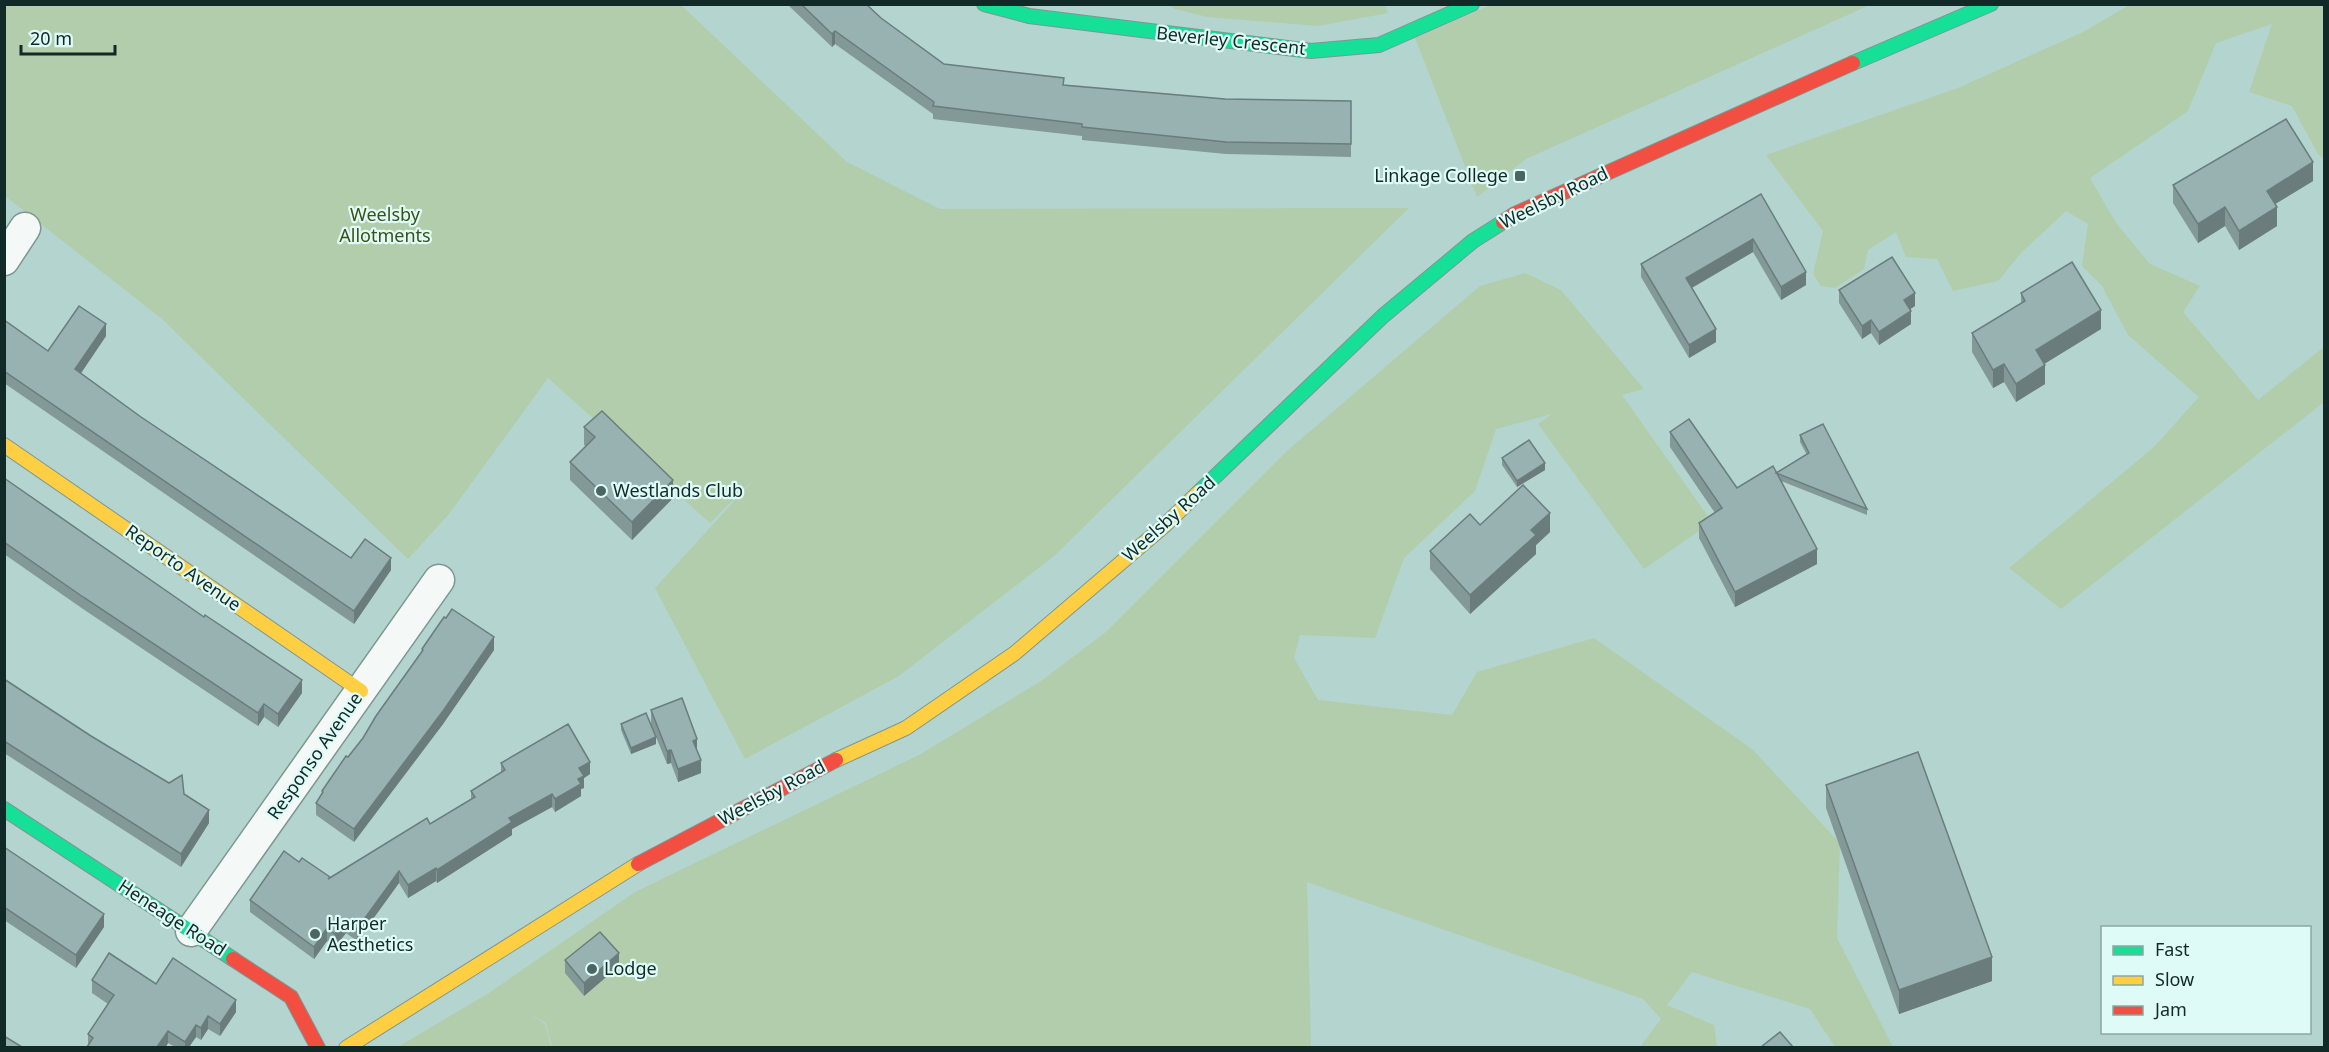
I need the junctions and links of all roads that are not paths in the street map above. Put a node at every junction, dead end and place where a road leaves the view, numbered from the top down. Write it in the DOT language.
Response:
graph roads {
  1 [pos="984,4"];
  2 [pos="1472,4"];
  3 [pos="1991,4"];
  4 [pos="25,228"];
  5 [pos="4,260"];
  6 [pos="4,445"];
  7 [pos="439,580"];
  8 [pos="361,692"];
  9 [pos="4,809"];
  10 [pos="191,931"];
  11 [pos="318,1047"];
  12 [pos="346,1047"];
  1 -- 2 [label="main road, Beverley Crescent"];
  3 -- 12 [label="main road, Weelsby Road"];
  4 -- 5 [label="street"];
  6 -- 8 [label="main road, Reporto Avenue"];
  7 -- 8 [label="street, Responso Avenue"];
  8 -- 10 [label="street, Responso Avenue"];
  9 -- 10 [label="main road, Heneage Road"];
  10 -- 11 [label="main road, Heneage Road"];
}
